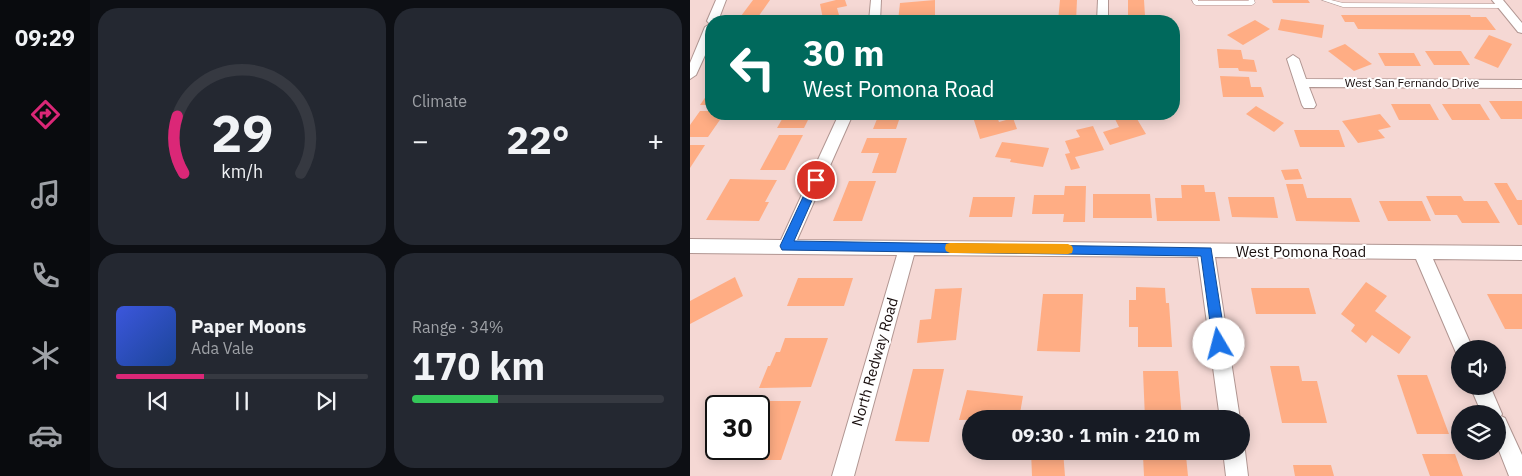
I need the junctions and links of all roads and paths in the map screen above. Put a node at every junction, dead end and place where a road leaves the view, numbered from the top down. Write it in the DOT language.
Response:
graph roads {
  1 [pos="721,0"];
  2 [pos="876,0"];
  3 [pos="1103,0"];
  4 [pos="1195,0"];
  5 [pos="1251,0"];
  6 [pos="1325,0"];
  7 [pos="1382,3"];
  8 [pos="1499,3"];
  9 [pos="715,15"];
  10 [pos="875,15"];
  11 [pos="1103,15"];
  12 [pos="1517,18"];
  13 [pos="1522,30"];
  14 [pos="705,45"];
  15 [pos="1293,59"];
  16 [pos="690,75"];
  17 [pos="1301,83"];
  18 [pos="1522,84"];
  19 [pos="1309,105"];
  20 [pos="843,120"];
  21 [pos="690,246"];
  22 [pos="786,246"];
  23 [pos="908,247"];
  24 [pos="1206,252"];
  25 [pos="1422,253"];
  26 [pos="1522,253"];
  27 [pos="1460,340"];
  28 [pos="1229,410"];
  29 [pos="1506,444"];
  30 [pos="1235,460"];
  31 [pos="843,476"];
  32 [pos="1237,476"];
  33 [pos="1520,476"];
  1 -- 9 [label="street"];
  2 -- 10 [label="street"];
  3 -- 11 [label="street"];
  4 -- 5 [label="lane"];
  6 -- 7 [label="lane"];
  7 -- 8 [label="lane"];
  8 -- 12 [label="street"];
  12 -- 13 [label="street"];
  14 -- 16 [label="street"];
  15 -- 17 [label="street"];
  17 -- 18 [label="street, West San Fernando Drive"];
  17 -- 19 [label="street"];
  20 -- 22 [label="street"];
  21 -- 22 [label="street, West Pomona Road"];
  22 -- 23 [label="street, West Pomona Road"];
  23 -- 24 [label="street, West Pomona Road"];
  23 -- 31 [label="street, North Redway Road"];
  24 -- 25 [label="street, West Pomona Road"];
  24 -- 28 [label="street"];
  25 -- 26 [label="street, West Pomona Road"];
  25 -- 27 [label="street"];
  29 -- 33 [label="street"];
  30 -- 32 [label="street"];
}
